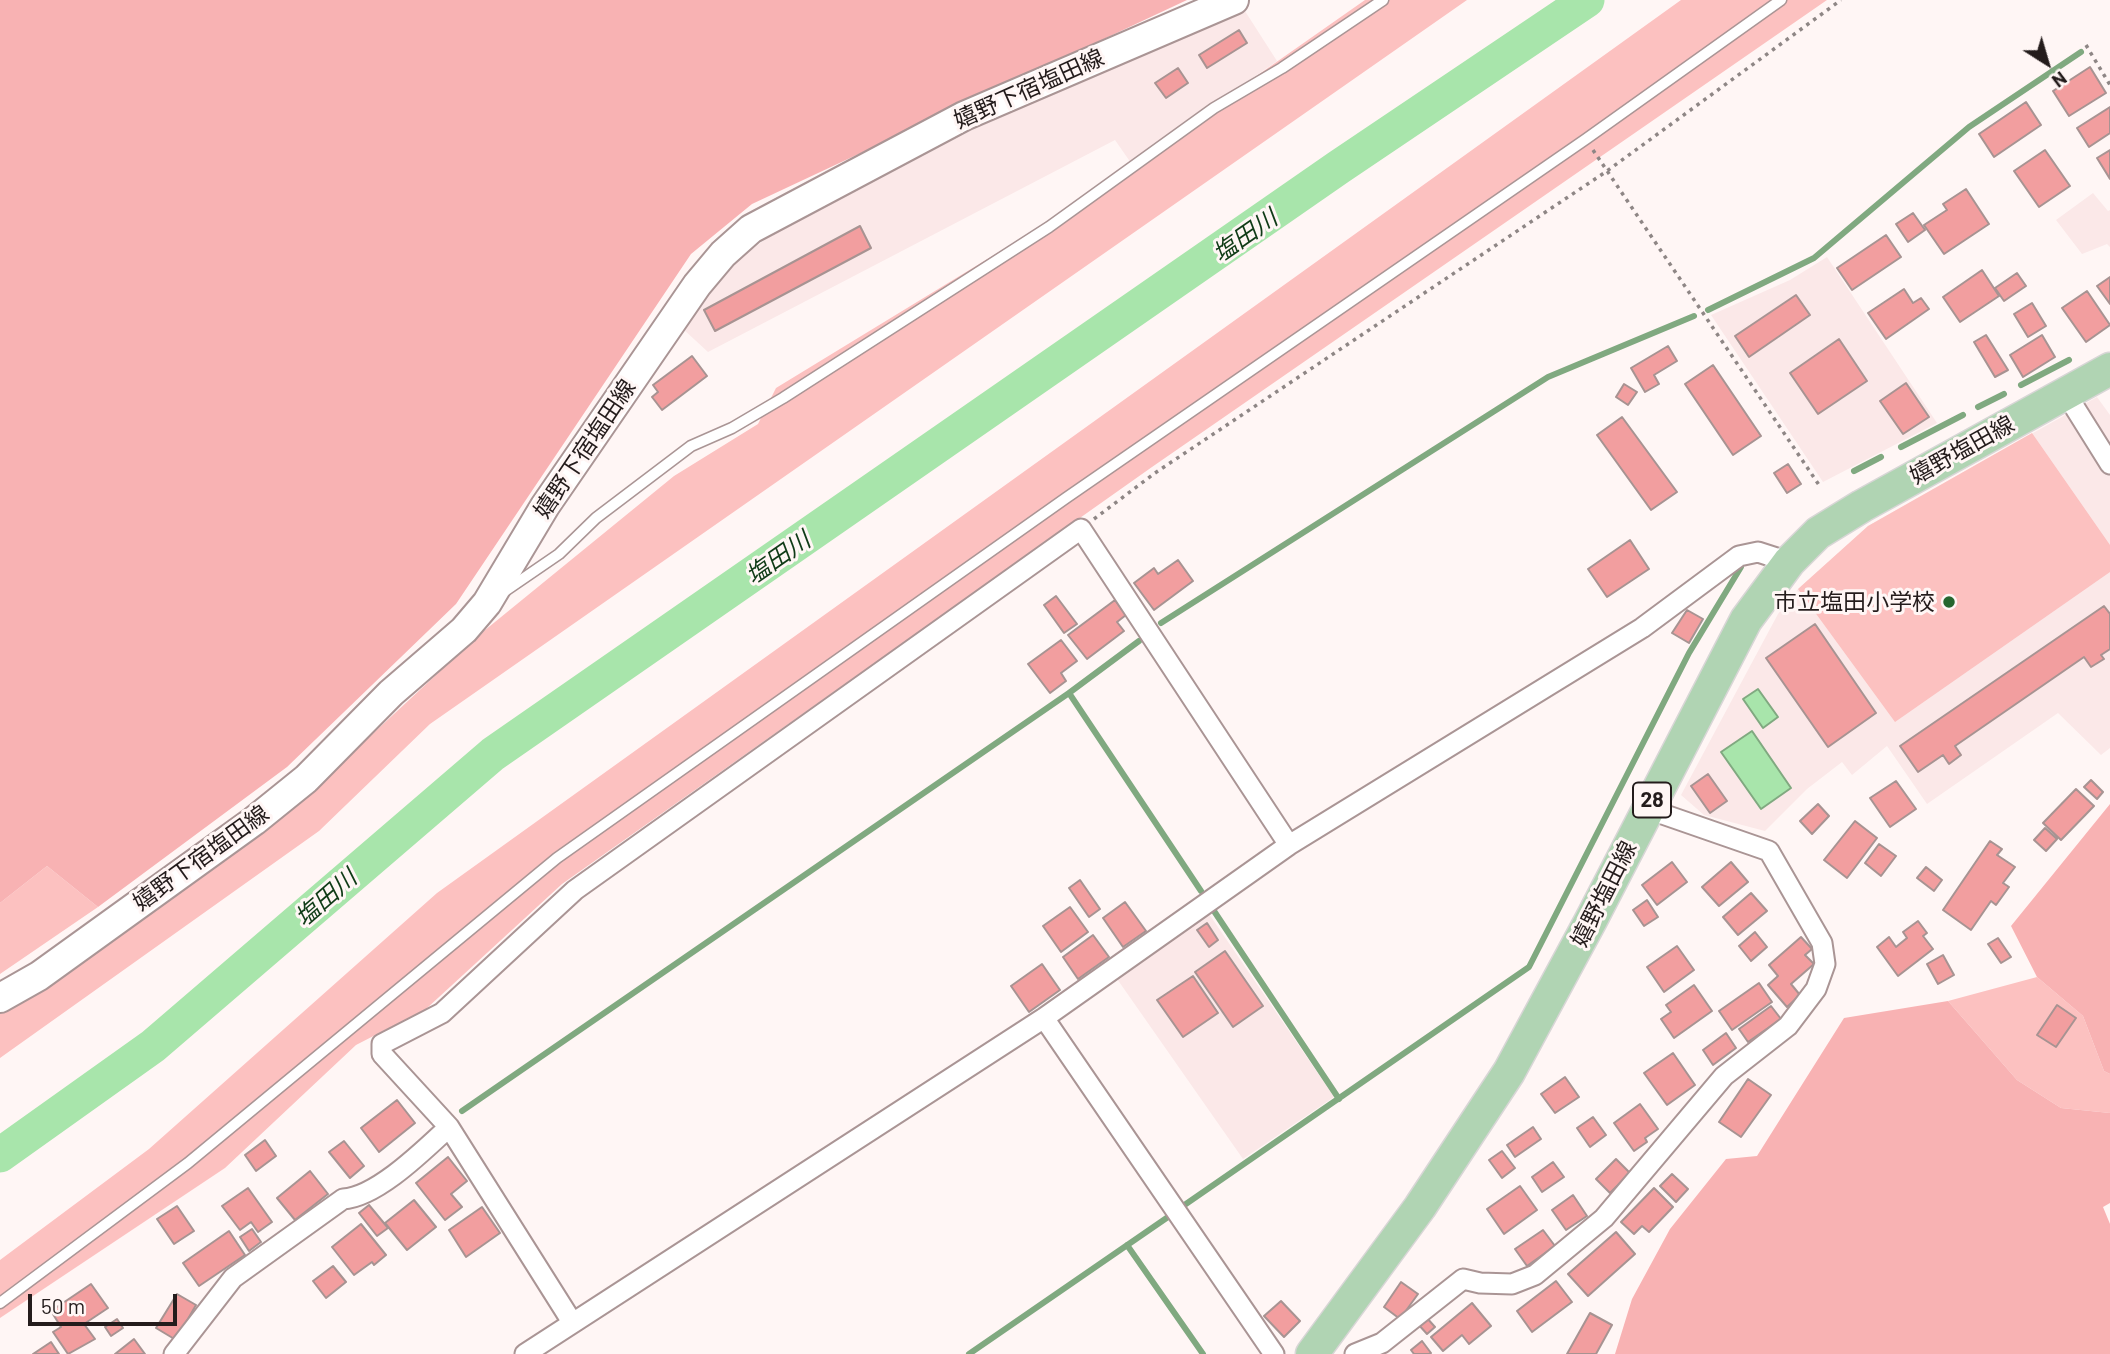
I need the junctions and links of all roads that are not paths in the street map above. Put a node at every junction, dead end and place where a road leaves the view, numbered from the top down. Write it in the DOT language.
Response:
graph roads {
  1 [pos="1234,0"];
  2 [pos="1383,0"];
  3 [pos="1781,0"];
  4 [pos="2110,369"];
  5 [pos="2065,393"];
  6 [pos="2110,464"];
  7 [pos="1789,562"];
  8 [pos="487,603"];
  9 [pos="1648,809"];
  10 [pos="1289,845"];
  11 [pos="0,998"];
  12 [pos="1044,1018"];
  13 [pos="449,1127"];
  14 [pos="0,1303"];
  15 [pos="572,1322"];
  16 [pos="174,1354"];
  17 [pos="525,1354"];
  18 [pos="1274,1354"];
  19 [pos="1312,1354"];
  20 [pos="1354,1354"];
  1 -- 8 [label="main road, 嬉野下宿塩田線"];
  2 -- 8 [label="lane"];
  3 -- 14 [label="lane"];
  4 -- 5 [label="main road, 嬉野塩田線 / 28"];
  5 -- 6 [label="street"];
  5 -- 7 [label="main road, 嬉野塩田線 / 28"];
  7 -- 9 [label="main road, 嬉野塩田線 / 28"];
  7 -- 10 [label="street"];
  8 -- 11 [label="main road, 嬉野下宿塩田線"];
  9 -- 19 [label="main road, 嬉野塩田線 / 28"];
  9 -- 20 [label="street"];
  10 -- 12 [label="street"];
  10 -- 13 [label="street"];
  12 -- 15 [label="street"];
  12 -- 18 [label="street"];
  13 -- 15 [label="street"];
  13 -- 16 [label="street"];
  15 -- 17 [label="street"];
}
